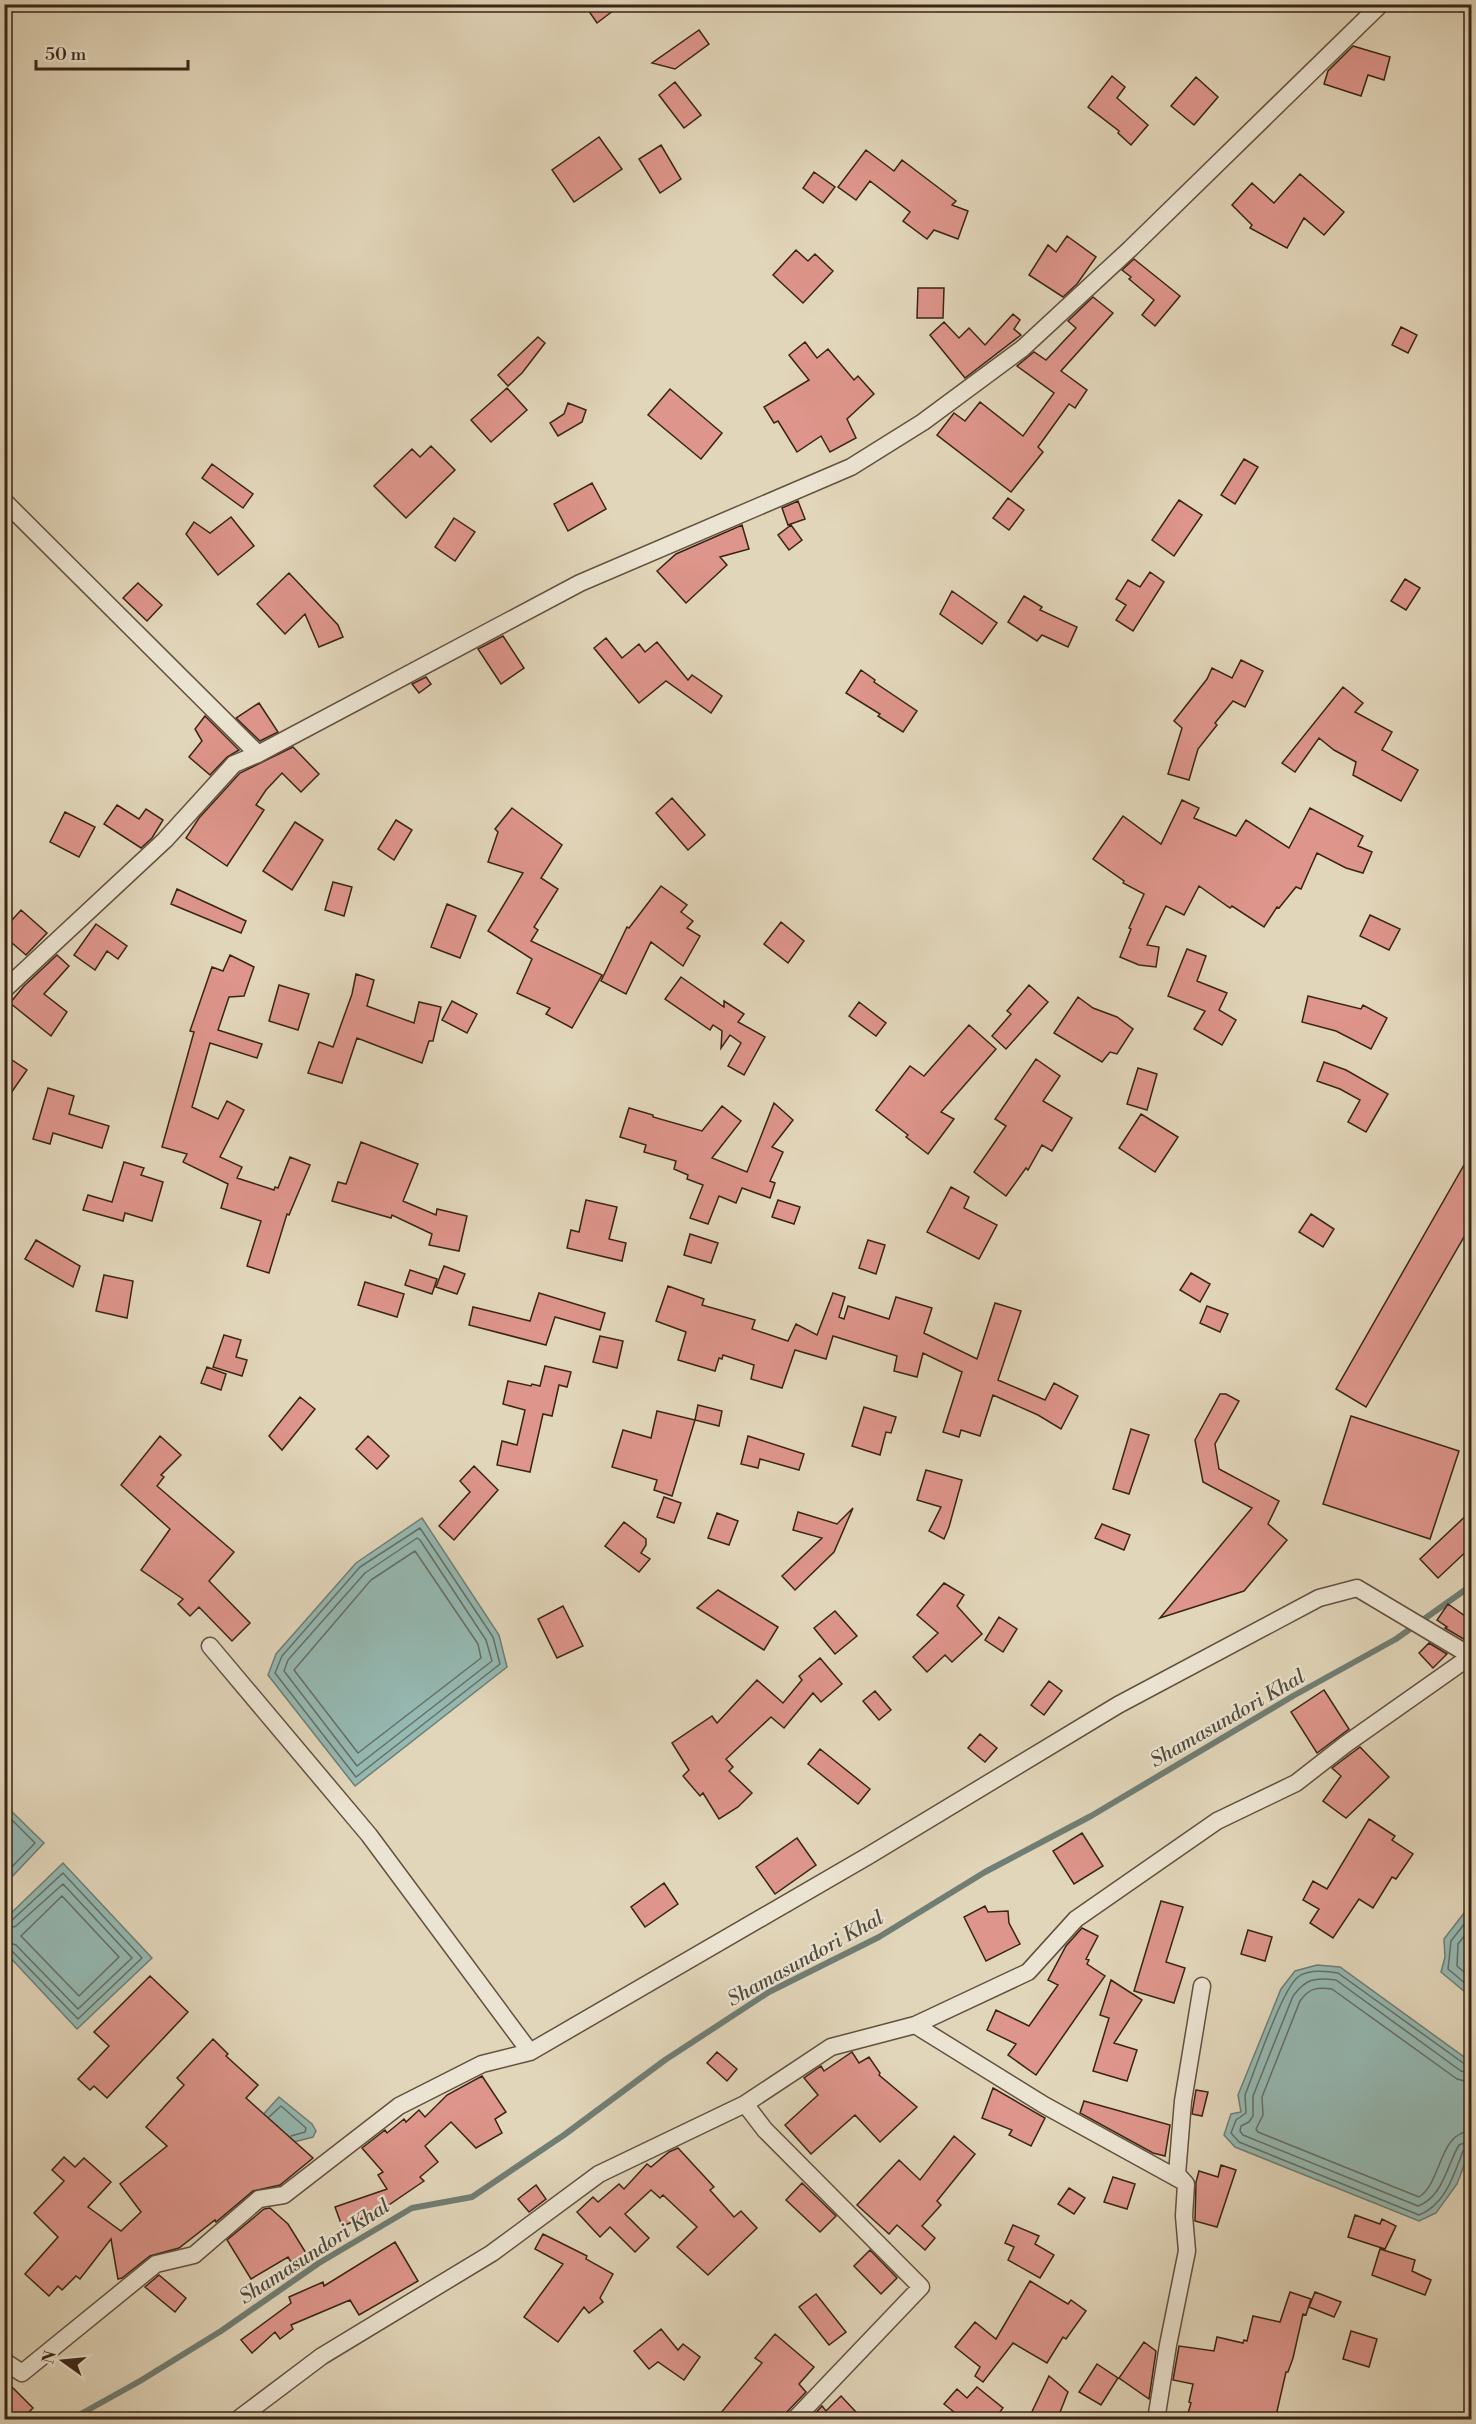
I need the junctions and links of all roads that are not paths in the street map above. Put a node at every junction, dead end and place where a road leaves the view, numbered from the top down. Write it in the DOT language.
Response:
graph roads {
  1 [pos="1381,4"];
  2 [pos="4,501"];
  3 [pos="258,754"];
  4 [pos="4,990"];
  5 [pos="210,1646"];
  6 [pos="1202,1986"];
  7 [pos="915,2025"];
  8 [pos="530,2052"];
  9 [pos="745,2104"];
  10 [pos="1186,2184"];
  11 [pos="4,2361"];
  12 [pos="237,2420"];
  13 [pos="794,2420"];
  14 [pos="1156,2420"];
  1 -- 3 [label="street"];
  2 -- 3 [label="street"];
  3 -- 4 [label="street"];
  5 -- 8 [label="street"];
  6 -- 10 [label="street"];
  7 -- 8 [label="street"];
  7 -- 9 [label="street"];
  7 -- 10 [label="street"];
  8 -- 11 [label="street"];
  9 -- 12 [label="street"];
  9 -- 13 [label="street"];
  10 -- 14 [label="street"];
}
